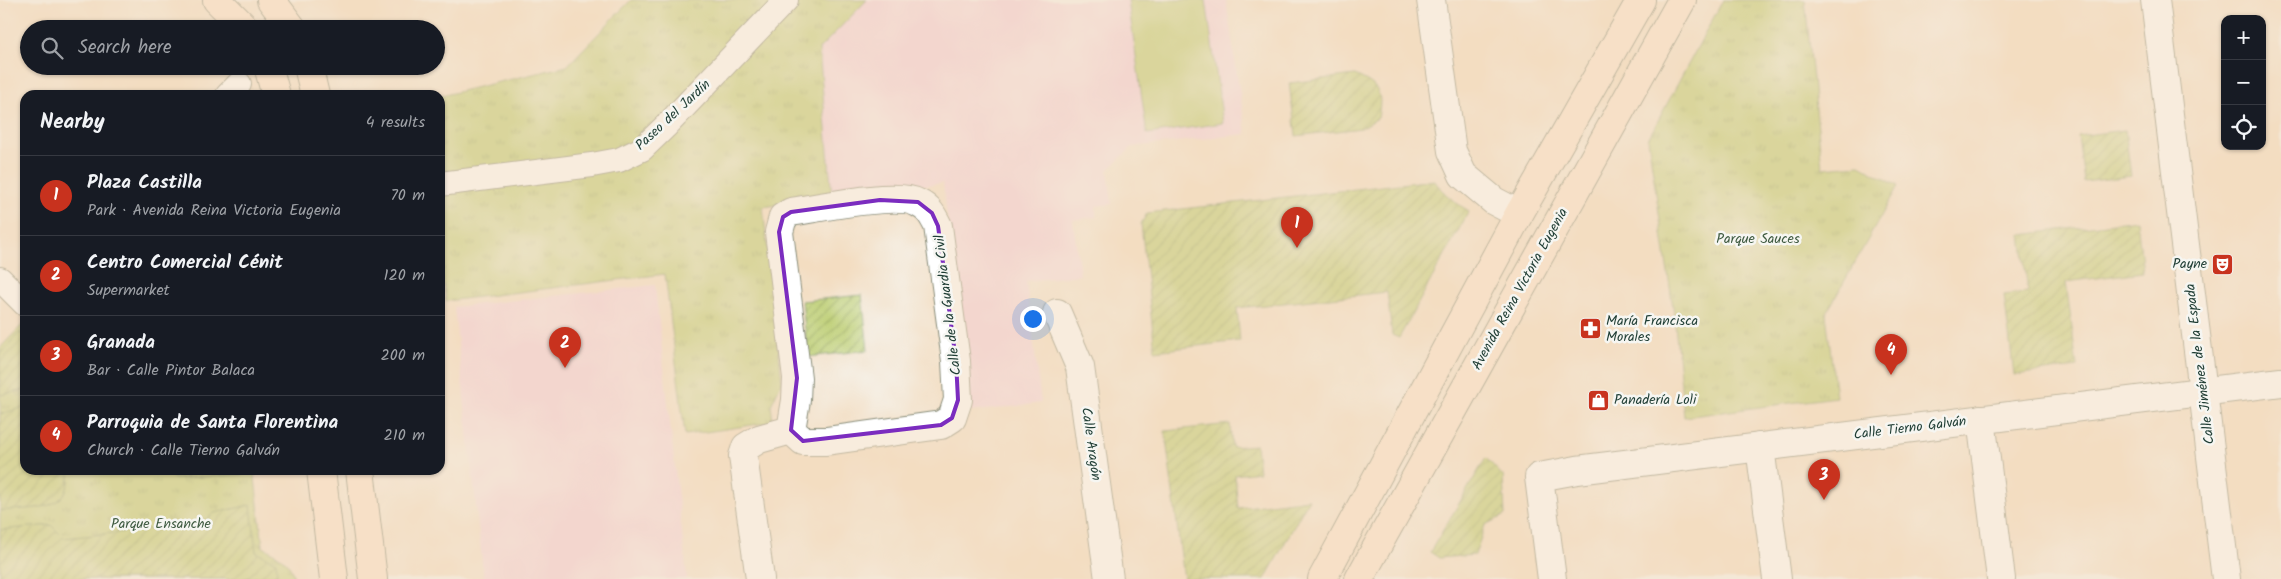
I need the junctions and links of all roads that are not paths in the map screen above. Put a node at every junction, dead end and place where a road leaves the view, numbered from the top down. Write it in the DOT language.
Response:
graph roads {
  1 [pos="217,0"];
  2 [pos="271,0"];
  3 [pos="786,0"];
  4 [pos="1431,0"];
  5 [pos="1641,0"];
  6 [pos="1682,0"];
  7 [pos="2155,0"];
  8 [pos="237,20"];
  9 [pos="286,20"];
  10 [pos="270,75"];
  11 [pos="310,75"];
  12 [pos="275,90"];
  13 [pos="314,90"];
  14 [pos="445,183"];
  15 [pos="1519,214"];
  16 [pos="0,279"];
  17 [pos="20,299"];
  18 [pos="1058,313"];
  19 [pos="2281,382"];
  20 [pos="2203,392"];
  21 [pos="1981,419"];
  22 [pos="790,430"];
  23 [pos="1760,447"];
  24 [pos="322,475"];
  25 [pos="361,475"];
  26 [pos="334,579"];
  27 [pos="373,579"];
  28 [pos="760,579"];
  29 [pos="1109,579"];
  30 [pos="1322,579"];
  31 [pos="1359,579"];
  32 [pos="1552,579"];
  33 [pos="1777,579"];
  34 [pos="2001,579"];
  35 [pos="2226,579"];
  1 -- 8 [label="main road"];
  2 -- 9 [label="main road"];
  3 -- 14 [label="street, Paseo del Jardín"];
  4 -- 15 [label="street"];
  5 -- 15 [label="main road"];
  6 -- 31 [label="main road, Avenida Reina Victoria Eugenia"];
  7 -- 20 [label="street, Calle Jiménez de la Espada"];
  10 -- 12 [label="main road"];
  11 -- 13 [label="main road"];
  15 -- 30 [label="main road"];
  16 -- 17 [label="street"];
  18 -- 29 [label="street, Calle Aragón"];
  19 -- 20 [label="street, Calle Tierno Galván"];
  20 -- 21 [label="street, Calle Tierno Galván"];
  20 -- 35 [label="street, Calle Jiménez de la Espada"];
  21 -- 23 [label="street, Calle Tierno Galván"];
  21 -- 34 [label="street"];
  22 -- 22 [label="street, Calle de la Guardia Civil"];
  22 -- 28 [label="street"];
  23 -- 32 [label="street, Calle Tierno Galván"];
  23 -- 33 [label="street"];
  24 -- 26 [label="main road"];
  25 -- 27 [label="main road"];
}
